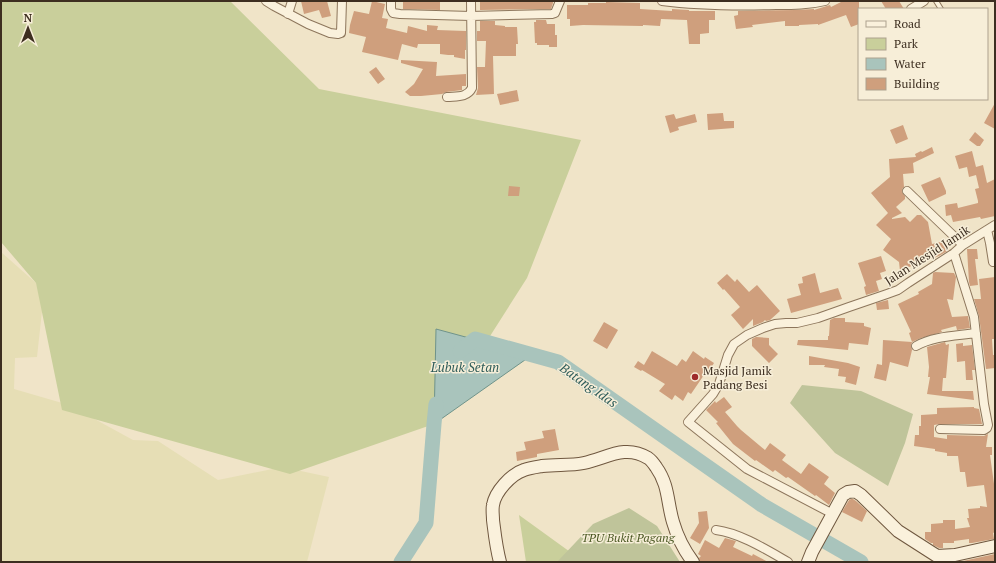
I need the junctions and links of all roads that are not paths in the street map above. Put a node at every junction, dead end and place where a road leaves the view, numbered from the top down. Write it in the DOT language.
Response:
graph roads {
  1 [pos="266,1"];
  2 [pos="292,1"];
  3 [pos="342,1"];
  4 [pos="391,1"];
  5 [pos="471,1"];
  6 [pos="560,1"];
  7 [pos="662,1"];
  8 [pos="825,1"];
  9 [pos="924,1"];
  10 [pos="913,8"];
  11 [pos="288,14"];
  12 [pos="471,16"];
  13 [pos="447,97"];
  14 [pos="907,191"];
  15 [pos="995,225"];
  16 [pos="987,230"];
  17 [pos="964,245"];
  18 [pos="954,253"];
  19 [pos="992,262"];
  20 [pos="976,333"];
  21 [pos="916,346"];
  22 [pos="940,429"];
  23 [pos="832,516"];
  24 [pos="716,530"];
  25 [pos="995,546"];
  26 [pos="811,559"];
  27 [pos="500,562"];
  28 [pos="693,562"];
  29 [pos="788,562"];
  1 -- 11 [label="street"];
  2 -- 11 [label="street"];
  3 -- 11 [label="street"];
  4 -- 12 [label="street"];
  5 -- 12 [label="street"];
  6 -- 12 [label="street"];
  7 -- 8 [label="street"];
  9 -- 10 [label="street"];
  12 -- 13 [label="street"];
  14 -- 17 [label="street"];
  15 -- 16 [label="street, Jalan Mesjid Jamik"];
  16 -- 17 [label="street, Jalan Mesjid Jamik"];
  16 -- 19 [label="street"];
  17 -- 18 [label="street, Jalan Mesjid Jamik"];
  18 -- 20 [label="street"];
  18 -- 23 [label="street, Jalan Mesjid Jamik"];
  20 -- 21 [label="street"];
  20 -- 22 [label="street"];
  23 -- 25 [label="street"];
  23 -- 26 [label="street"];
  24 -- 29 [label="street"];
  27 -- 28 [label="street"];
}
